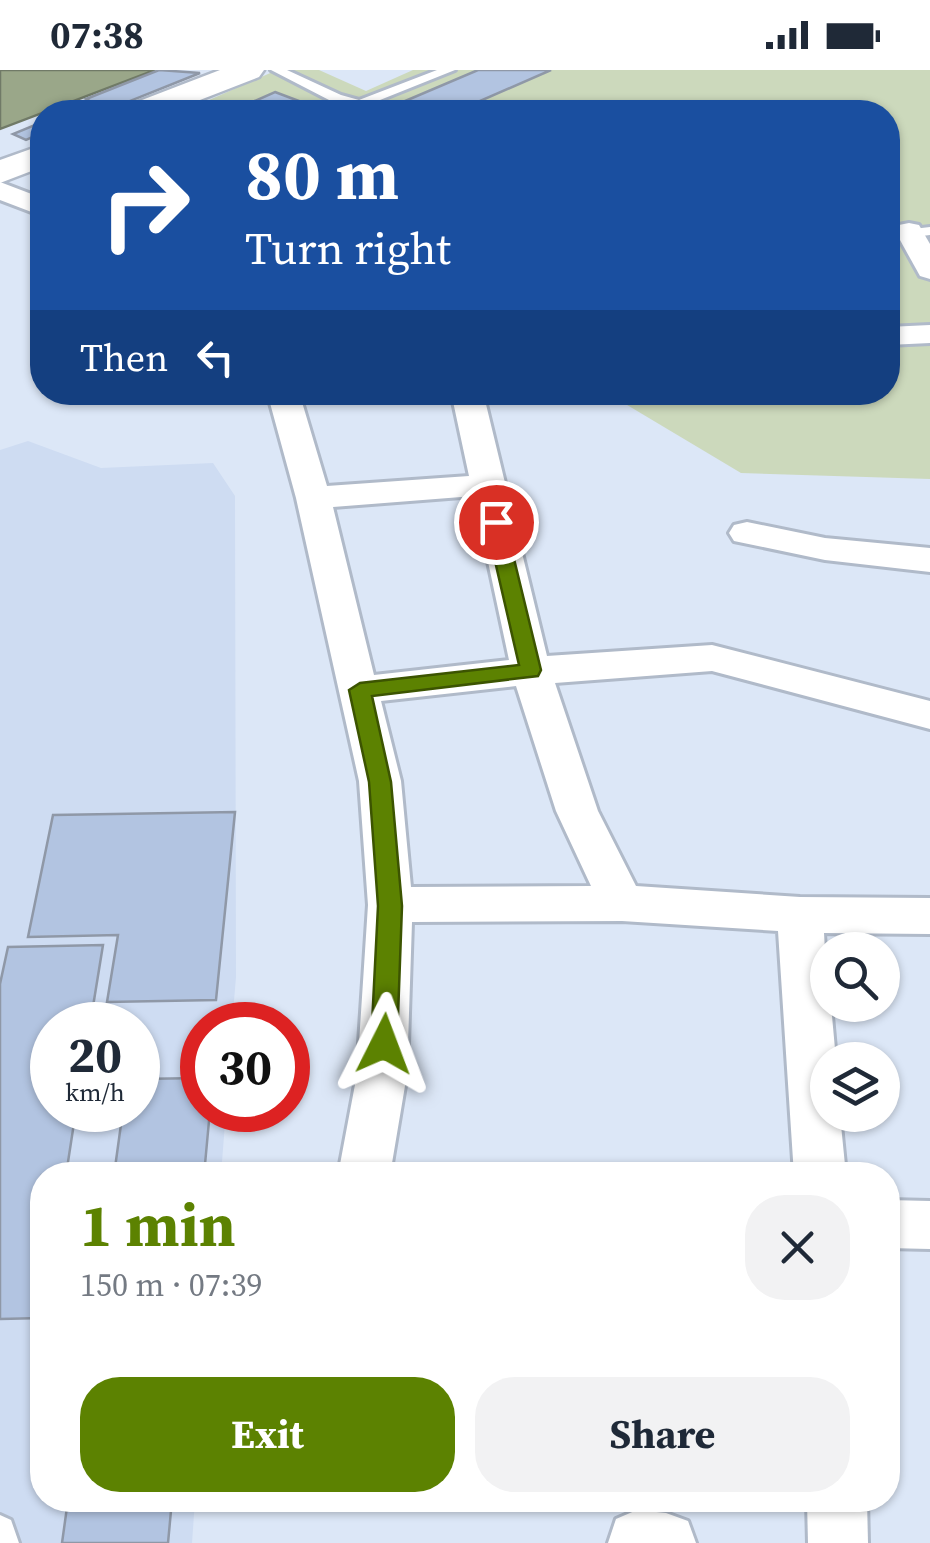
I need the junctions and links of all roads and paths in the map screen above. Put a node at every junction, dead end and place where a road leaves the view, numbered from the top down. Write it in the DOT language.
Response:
graph roads {
  1 [pos="248,70"];
  2 [pos="276,70"];
  3 [pos="449,70"];
  4 [pos="172,100"];
  5 [pos="344,100"];
  6 [pos="370,100"];
  7 [pos="30,160"];
  8 [pos="0,174"];
  9 [pos="0,190"];
  10 [pos="30,203"];
  11 [pos="909,233"];
  12 [pos="930,270"];
  13 [pos="930,334"];
  14 [pos="900,335"];
  15 [pos="288,405"];
  16 [pos="470,405"];
  17 [pos="487,484"];
  18 [pos="313,498"];
  19 [pos="747,533"];
  20 [pos="930,560"];
  21 [pos="531,670"];
  22 [pos="360,690"];
  23 [pos="930,715"];
  24 [pos="622,904"];
  25 [pos="390,906"];
  26 [pos="800,914"];
  27 [pos="930,916"];
  28 [pos="371,1162"];
  29 [pos="819,1162"];
  30 [pos="900,1225"];
  31 [pos="930,1226"];
  32 [pos="838,1512"];
  33 [pos="0,1531"];
  34 [pos="3,1543"];
  35 [pos="838,1543"];
  1 -- 4 [label="main road"];
  2 -- 5 [label="lane"];
  3 -- 6 [label="lane"];
  7 -- 8 [label="main road"];
  9 -- 10 [label="street"];
  11 -- 12 [label="street"];
  13 -- 14 [label="street"];
  15 -- 18 [label="street"];
  16 -- 17 [label="street"];
  17 -- 18 [label="street"];
  17 -- 21 [label="street"];
  18 -- 22 [label="street"];
  19 -- 20 [label="street"];
  21 -- 22 [label="street"];
  21 -- 23 [label="street"];
  21 -- 24 [label="street"];
  22 -- 25 [label="street"];
  24 -- 25 [label="street"];
  24 -- 26 [label="street"];
  25 -- 28 [label="street"];
  26 -- 27 [label="street"];
  26 -- 29 [label="street"];
  30 -- 31 [label="street"];
  32 -- 35 [label="street"];
  33 -- 34 [label="lane"];
}
